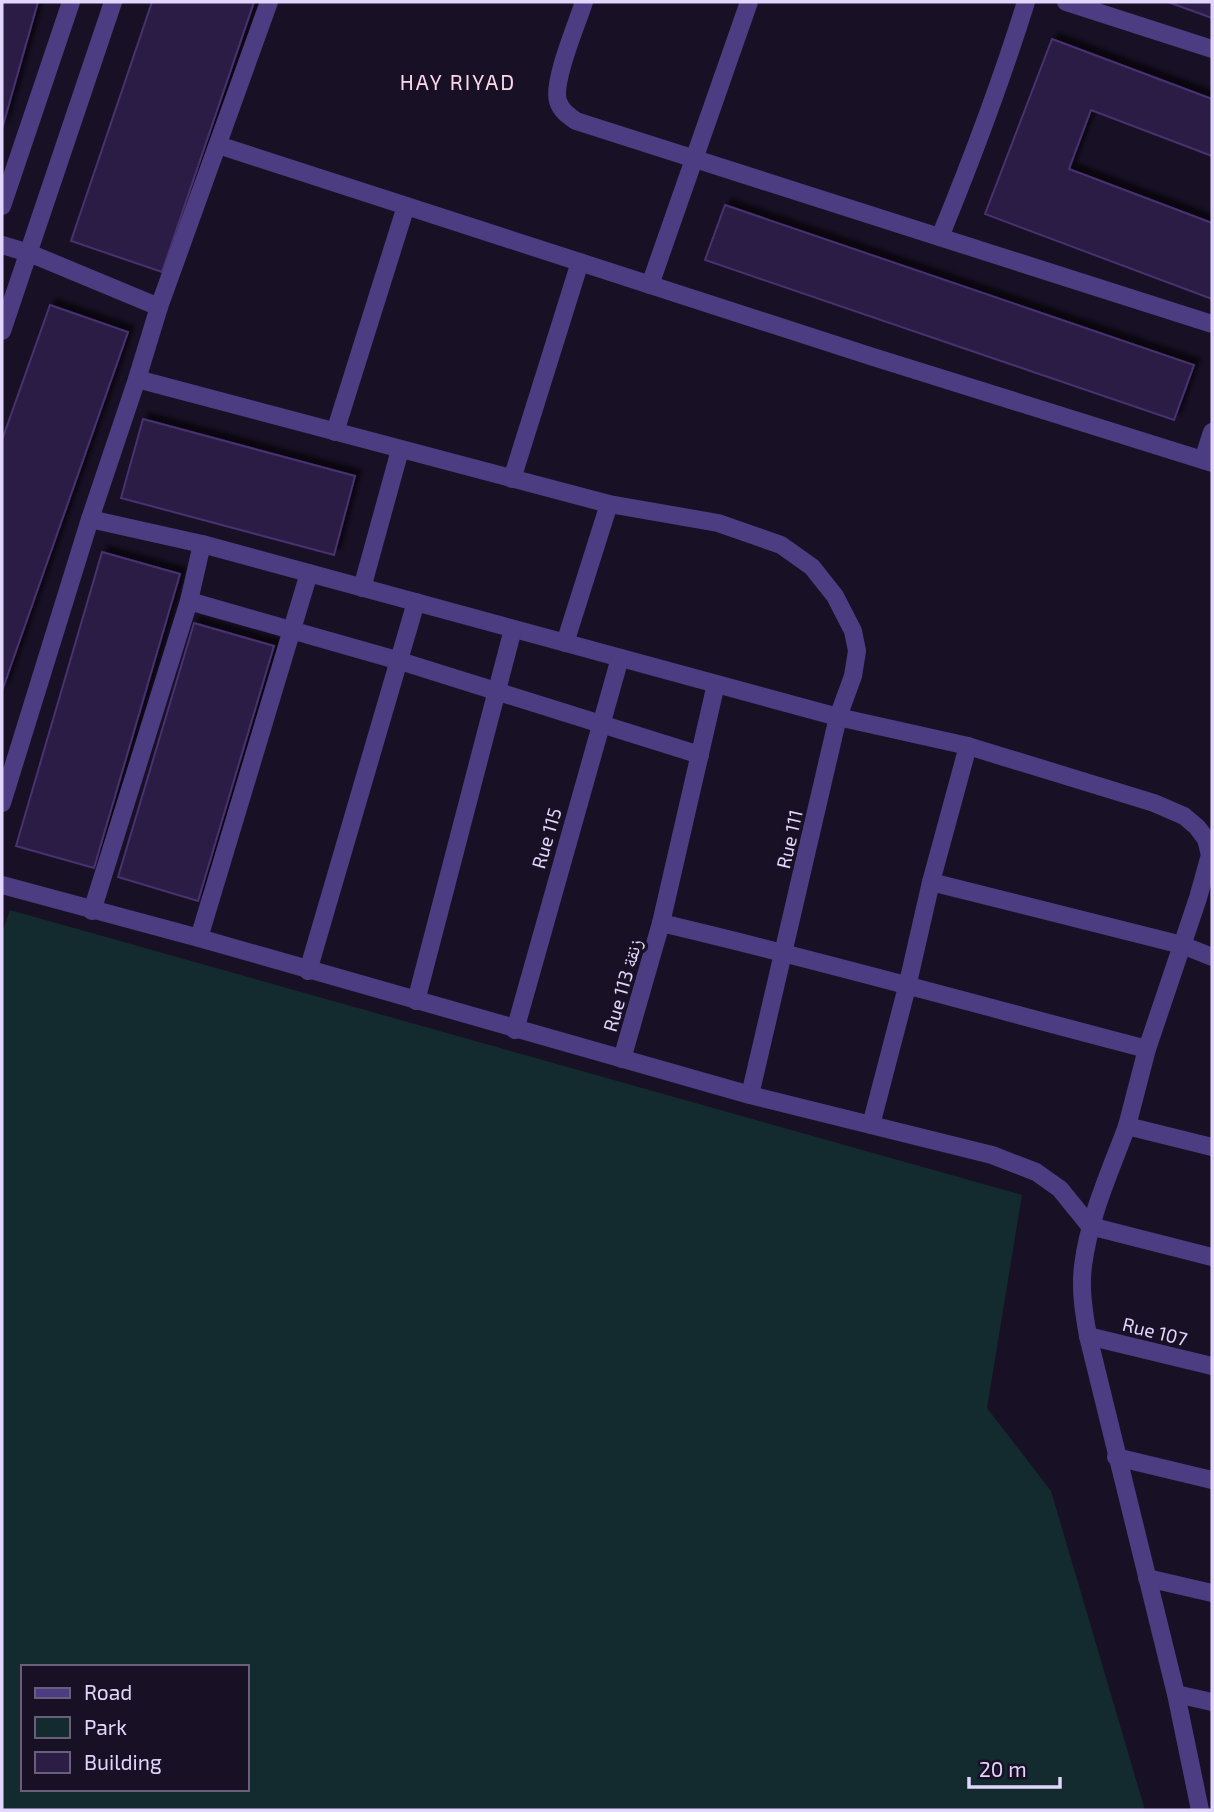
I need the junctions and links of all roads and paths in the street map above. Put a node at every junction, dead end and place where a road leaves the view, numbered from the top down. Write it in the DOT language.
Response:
graph roads {
  1 [pos="71,2"];
  2 [pos="113,2"];
  3 [pos="269,2"];
  4 [pos="584,2"];
  5 [pos="749,2"];
  6 [pos="1026,2"];
  7 [pos="1066,2"];
  8 [pos="1212,49"];
  9 [pos="218,145"];
  10 [pos="694,159"];
  11 [pos="2,206"];
  12 [pos="406,206"];
  13 [pos="940,237"];
  14 [pos="2,244"];
  15 [pos="29,253"];
  16 [pos="580,262"];
  17 [pos="650,285"];
  18 [pos="159,307"];
  19 [pos="1212,324"];
  20 [pos="2,331"];
  21 [pos="137,379"];
  22 [pos="335,432"];
  23 [pos="1212,432"];
  24 [pos="400,450"];
  25 [pos="1207,461"];
  26 [pos="512,479"];
  27 [pos="609,504"];
  28 [pos="90,519"];
  29 [pos="202,544"];
  30 [pos="309,573"];
  31 [pos="362,588"];
  32 [pos="189,601"];
  33 [pos="416,602"];
  34 [pos="513,629"];
  35 [pos="292,630"];
  36 [pos="565,643"];
  37 [pos="620,658"];
  38 [pos="400,662"];
  39 [pos="716,684"];
  40 [pos="496,692"];
  41 [pos="838,717"];
  42 [pos="600,724"];
  43 [pos="968,746"];
  44 [pos="700,755"];
  45 [pos="2,803"];
  46 [pos="931,882"];
  47 [pos="2,885"];
  48 [pos="92,911"];
  49 [pos="661,923"];
  50 [pos="199,938"];
  51 [pos="1182,945"];
  52 [pos="785,952"];
  53 [pos="1212,957"];
  54 [pos="308,971"];
  55 [pos="907,987"];
  56 [pos="416,1002"];
  57 [pos="515,1030"];
  58 [pos="1147,1049"];
  59 [pos="622,1059"];
  60 [pos="750,1095"];
  61 [pos="871,1125"];
  62 [pos="1127,1126"];
  63 [pos="1212,1147"];
  64 [pos="1090,1226"];
  65 [pos="1212,1257"];
  66 [pos="1088,1336"];
  67 [pos="1212,1366"];
  68 [pos="1116,1457"];
  69 [pos="1212,1480"];
  70 [pos="1147,1578"];
  71 [pos="1212,1593"];
  72 [pos="1175,1694"];
  73 [pos="1212,1702"];
  74 [pos="1200,1810"];
  1 -- 11 [label="street"];
  2 -- 15 [label="street"];
  3 -- 9 [label="street"];
  4 -- 10 [label="street"];
  5 -- 10 [label="street"];
  6 -- 13 [label="street"];
  7 -- 8 [label="street"];
  9 -- 12 [label="street"];
  9 -- 18 [label="street"];
  10 -- 13 [label="street"];
  10 -- 17 [label="street"];
  12 -- 16 [label="street"];
  12 -- 22 [label="street"];
  13 -- 19 [label="street"];
  14 -- 15 [label="street"];
  15 -- 18 [label="street"];
  15 -- 20 [label="street"];
  16 -- 17 [label="street"];
  16 -- 26 [label="street"];
  17 -- 25 [label="street"];
  18 -- 21 [label="street"];
  21 -- 22 [label="street, Rue 111"];
  21 -- 28 [label="street"];
  22 -- 24 [label="street, Rue 111"];
  23 -- 25 [label="street"];
  24 -- 26 [label="street, Rue 111"];
  24 -- 31 [label="street"];
  26 -- 27 [label="street, Rue 111"];
  27 -- 36 [label="street"];
  27 -- 41 [label="street, Rue 111"];
  28 -- 29 [label="street"];
  28 -- 45 [label="street"];
  29 -- 30 [label="street"];
  29 -- 32 [label="street"];
  30 -- 31 [label="street"];
  30 -- 35 [label="street"];
  31 -- 33 [label="street"];
  32 -- 35 [label="street"];
  32 -- 48 [label="street"];
  33 -- 34 [label="street"];
  33 -- 38 [label="street"];
  34 -- 36 [label="street"];
  34 -- 40 [label="street"];
  35 -- 38 [label="street"];
  35 -- 50 [label="street"];
  36 -- 37 [label="street"];
  37 -- 39 [label="street"];
  37 -- 42 [label="street, Rue 115"];
  38 -- 40 [label="street"];
  38 -- 54 [label="street"];
  39 -- 41 [label="street"];
  39 -- 44 [label="street, Rue 113 زنقة"];
  40 -- 42 [label="street"];
  40 -- 56 [label="street"];
  41 -- 43 [label="street"];
  41 -- 52 [label="street, Rue 111"];
  42 -- 44 [label="street"];
  42 -- 57 [label="street, Rue 115"];
  43 -- 46 [label="street"];
  43 -- 51 [label="street"];
  44 -- 49 [label="street, Rue 113 زنقة"];
  46 -- 51 [label="street"];
  46 -- 55 [label="street"];
  47 -- 48 [label="street"];
  48 -- 50 [label="street"];
  49 -- 52 [label="street"];
  49 -- 59 [label="street, Rue 113 زنقة"];
  50 -- 54 [label="street"];
  51 -- 53 [label="street"];
  51 -- 58 [label="street"];
  52 -- 55 [label="street"];
  52 -- 60 [label="street, Rue 111"];
  54 -- 56 [label="street"];
  55 -- 58 [label="street"];
  55 -- 61 [label="street"];
  56 -- 57 [label="street"];
  57 -- 59 [label="street"];
  58 -- 62 [label="street"];
  59 -- 60 [label="street"];
  60 -- 61 [label="street"];
  61 -- 64 [label="street"];
  62 -- 63 [label="street"];
  62 -- 64 [label="street"];
  64 -- 65 [label="street"];
  64 -- 66 [label="street"];
  66 -- 67 [label="street, Rue 107"];
  66 -- 68 [label="street"];
  68 -- 69 [label="street"];
  68 -- 70 [label="street"];
  70 -- 71 [label="street"];
  70 -- 72 [label="street"];
  72 -- 73 [label="street"];
  72 -- 74 [label="street"];
}
